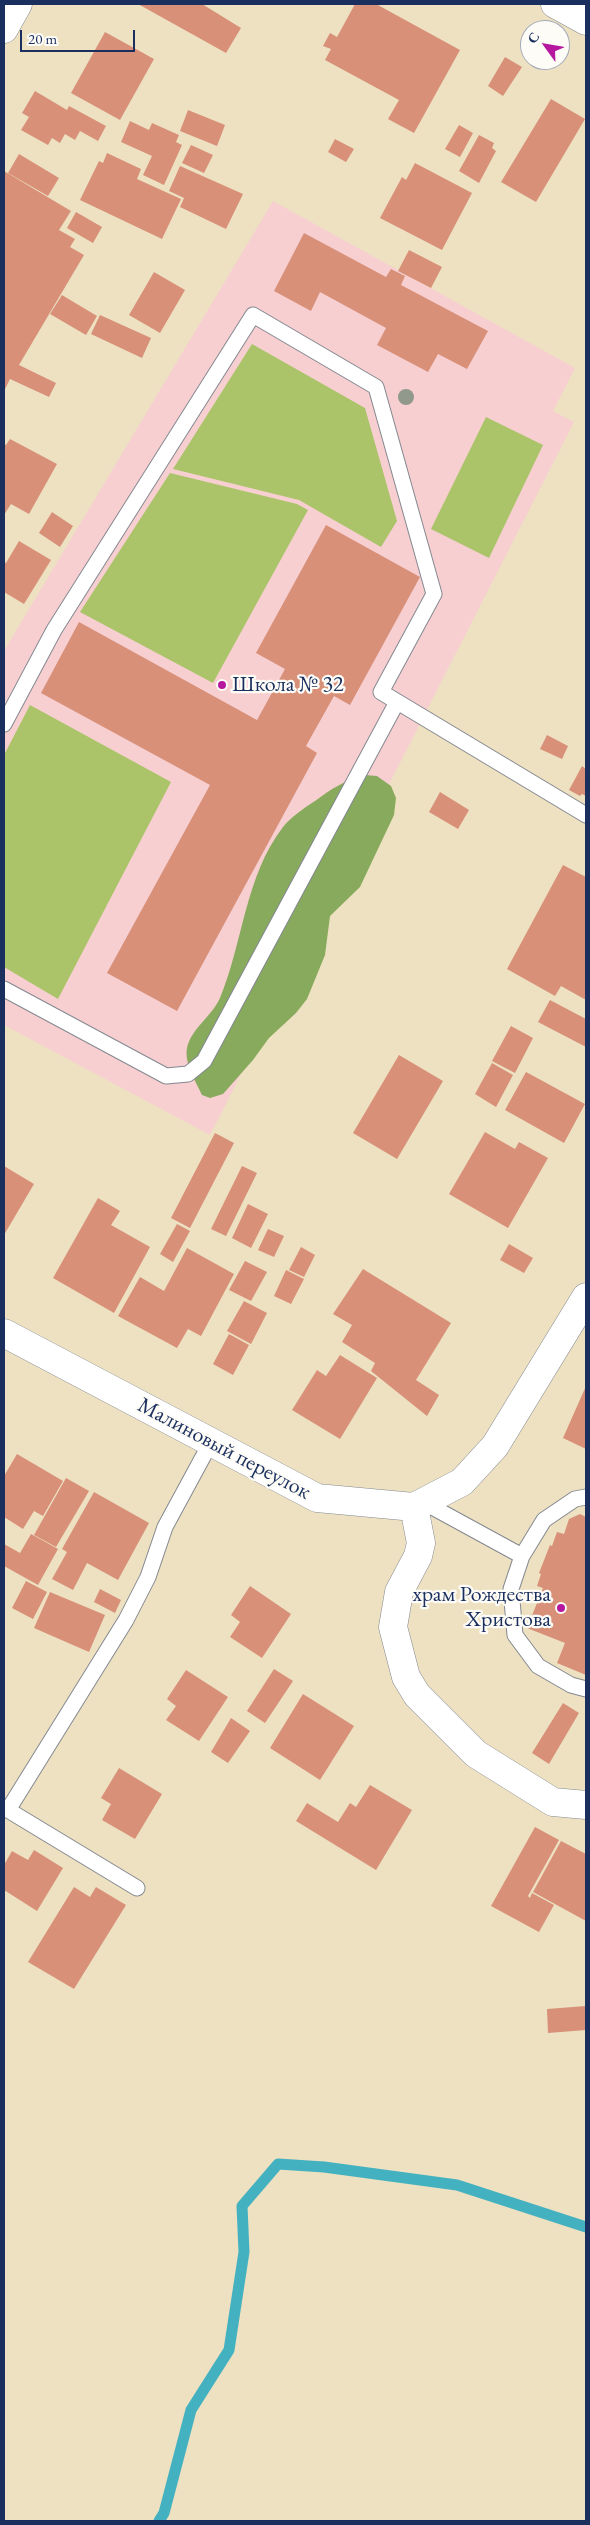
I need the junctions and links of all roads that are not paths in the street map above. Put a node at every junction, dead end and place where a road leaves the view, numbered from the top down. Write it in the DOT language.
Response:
graph roads {
  1 [pos="18,4"];
  2 [pos="555,4"];
  3 [pos="586,21"];
  4 [pos="4,29"];
  5 [pos="397,702"];
  6 [pos="4,724"];
  7 [pos="586,815"];
  8 [pos="4,989"];
  9 [pos="584,1309"];
  10 [pos="4,1333"];
  11 [pos="211,1442"];
  12 [pos="586,1497"];
  13 [pos="419,1505"];
  14 [pos="522,1556"];
  15 [pos="586,1689"];
  16 [pos="586,1805"];
  17 [pos="137,1888"];
  1 -- 4 [label="street"];
  2 -- 3 [label="street"];
  5 -- 6 [label="lane"];
  5 -- 7 [label="lane"];
  5 -- 8 [label="lane"];
  9 -- 13 [label="street"];
  10 -- 11 [label="street, Малиновый переулок"];
  11 -- 13 [label="street, Малиновый переулок"];
  11 -- 17 [label="lane"];
  12 -- 14 [label="lane"];
  13 -- 14 [label="lane"];
  13 -- 16 [label="street"];
  14 -- 15 [label="lane"];
}
